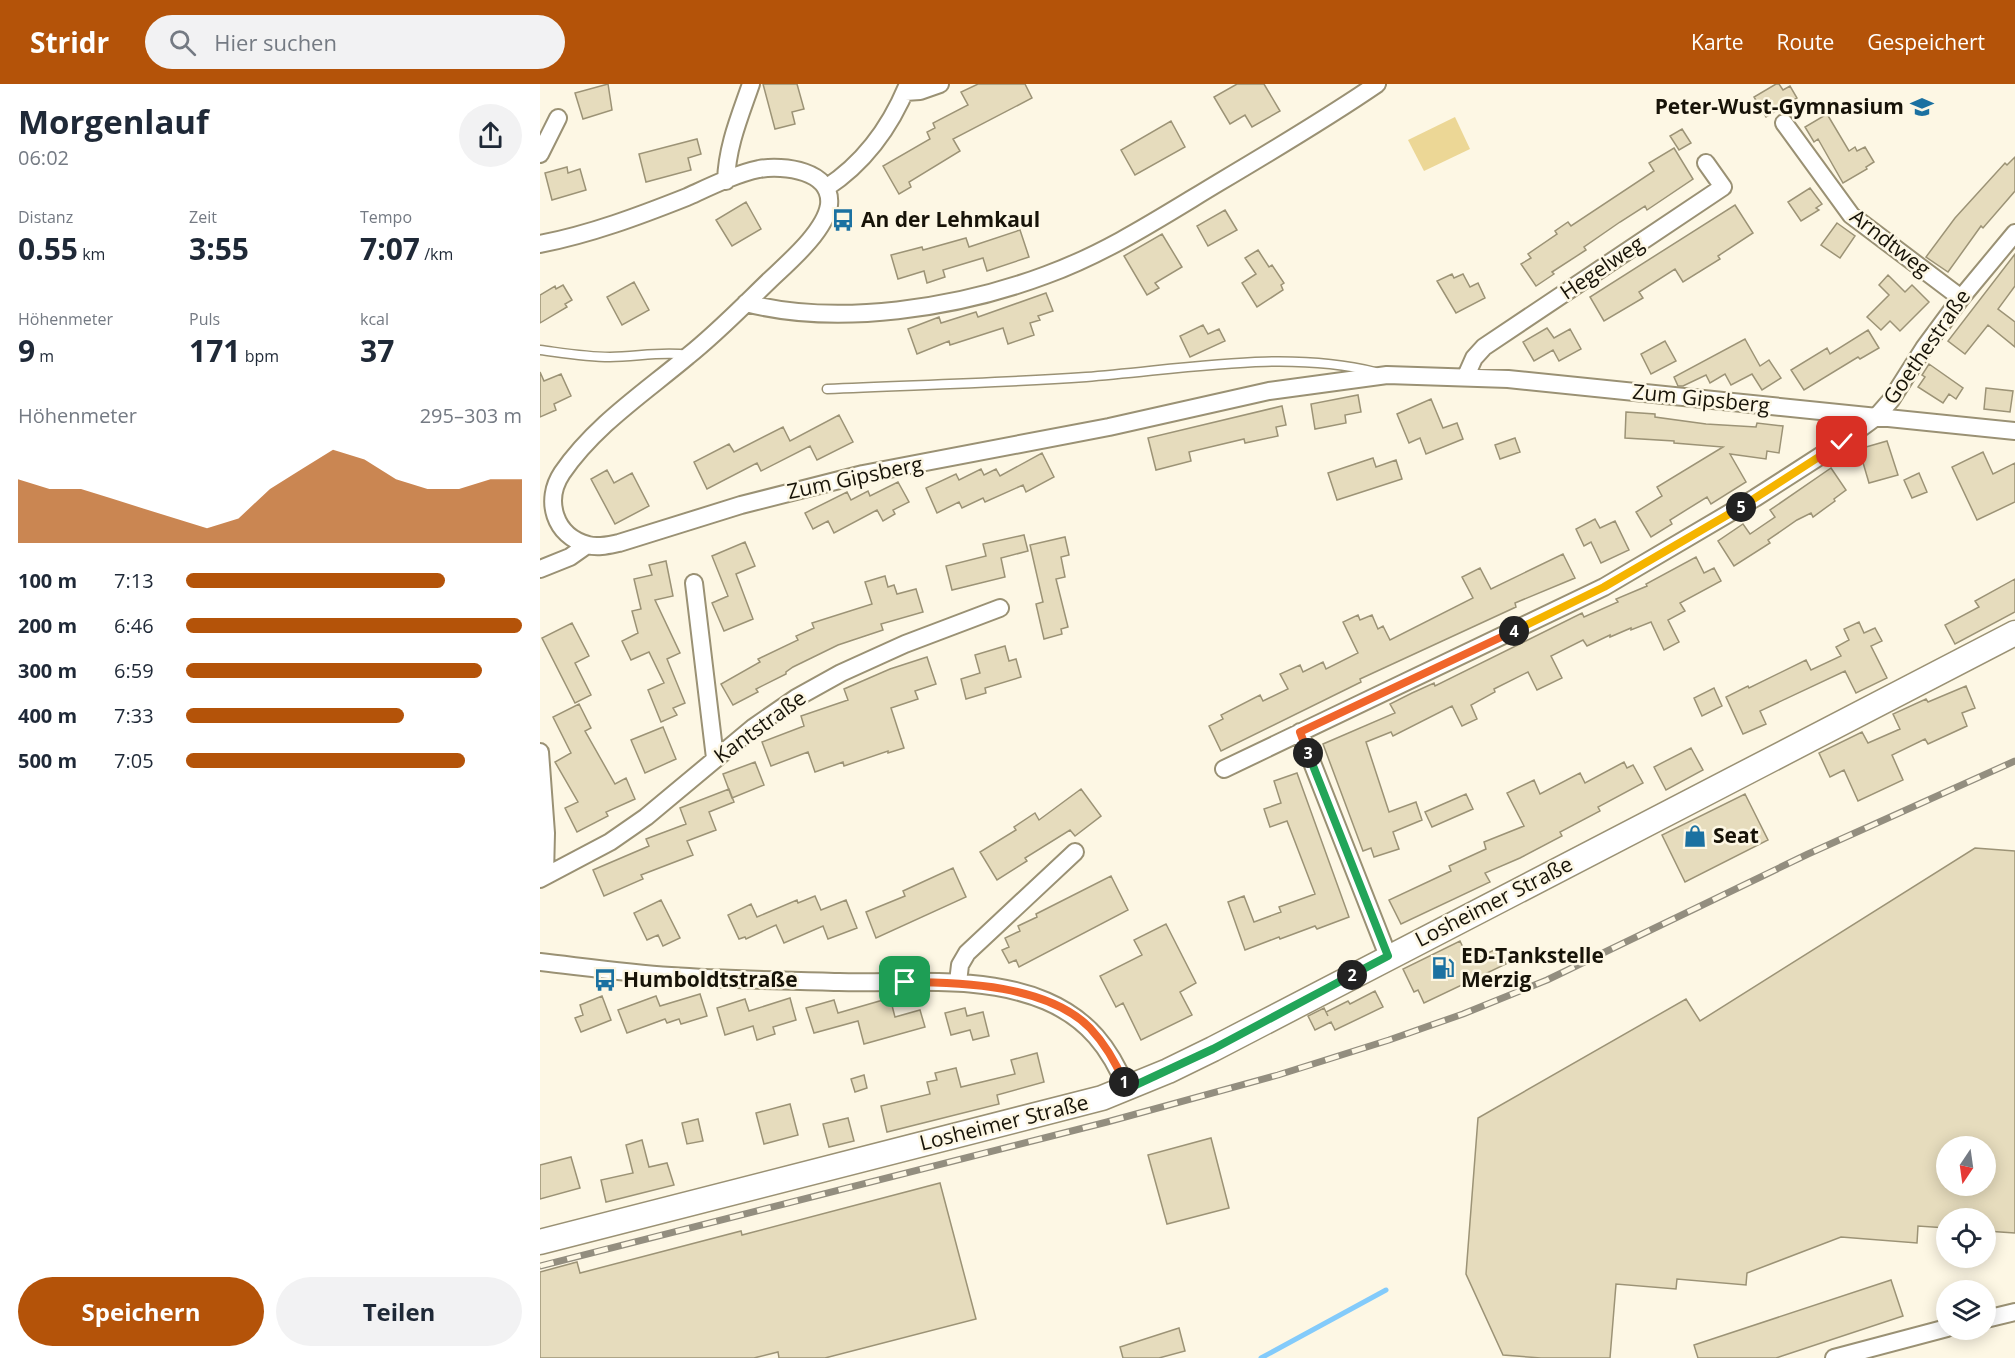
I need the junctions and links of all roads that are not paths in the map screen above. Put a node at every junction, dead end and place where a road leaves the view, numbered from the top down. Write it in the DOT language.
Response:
graph roads {
  1 [pos="751,84"];
  2 [pos="940,84"];
  3 [pos="1377,84"];
  4 [pos="907,88"];
  5 [pos="558,118"];
  6 [pos="1784,123"];
  7 [pos="540,154"];
  8 [pos="1706,163"];
  9 [pos="726,181"];
  10 [pos="826,188"];
  11 [pos="2015,233"];
  12 [pos="540,244"];
  13 [pos="1960,298"];
  14 [pos="746,303"];
  15 [pos="540,350"];
  16 [pos="690,355"];
  17 [pos="1388,375"];
  18 [pos="1466,376"];
  19 [pos="827,389"];
  20 [pos="1876,417"];
  21 [pos="2015,431"];
  22 [pos="587,545"];
  23 [pos="540,569"];
  24 [pos="694,583"];
  25 [pos="1000,608"];
  26 [pos="2015,633"];
  27 [pos="1300,732"];
  28 [pos="540,752"];
  29 [pos="716,758"];
  30 [pos="1224,769"];
  31 [pos="1075,852"];
  32 [pos="543,877"];
  33 [pos="1388,956"];
  34 [pos="540,962"];
  35 [pos="957,982"];
  36 [pos="1127,1089"];
  37 [pos="540,1242"];
  38 [pos="2015,1312"];
  39 [pos="1996,1317"];
  40 [pos="1936,1332"];
  41 [pos="1839,1357"];
  1 -- 9 [label="street"];
  2 -- 4 [label="street"];
  3 -- 14 [label="street"];
  4 -- 10 [label="street"];
  5 -- 7 [label="street"];
  6 -- 13 [label="street, Arndtweg"];
  8 -- 18 [label="street, Hegelweg"];
  9 -- 10 [label="street"];
  9 -- 12 [label="street"];
  10 -- 14 [label="street"];
  11 -- 13 [label="street, Goethestraße"];
  13 -- 20 [label="street, Goethestraße"];
  14 -- 16 [label="street"];
  15 -- 16 [label="lane"];
  16 -- 22 [label="street"];
  17 -- 18 [label="street, Zum Gipsberg"];
  17 -- 19 [label="lane, Zum Gipsberg"];
  17 -- 22 [label="street, Zum Gipsberg"];
  18 -- 20 [label="street, Zum Gipsberg"];
  20 -- 21 [label="street, Zum Gipsberg"];
  20 -- 27 [label="street, Goethestraße"];
  22 -- 23 [label="street"];
  24 -- 29 [label="street"];
  25 -- 29 [label="street, Kantstraße"];
  26 -- 33 [label="main road, Losheimer Straße"];
  27 -- 30 [label="street, Goethestraße"];
  27 -- 33 [label="street"];
  28 -- 32 [label="street"];
  29 -- 32 [label="street, Kantstraße"];
  31 -- 35 [label="street"];
  33 -- 36 [label="main road, Losheimer Straße"];
  34 -- 35 [label="street"];
  35 -- 36 [label="street"];
  36 -- 37 [label="main road, Losheimer Straße"];
  38 -- 39 [label="street"];
  40 -- 41 [label="street"];
}
